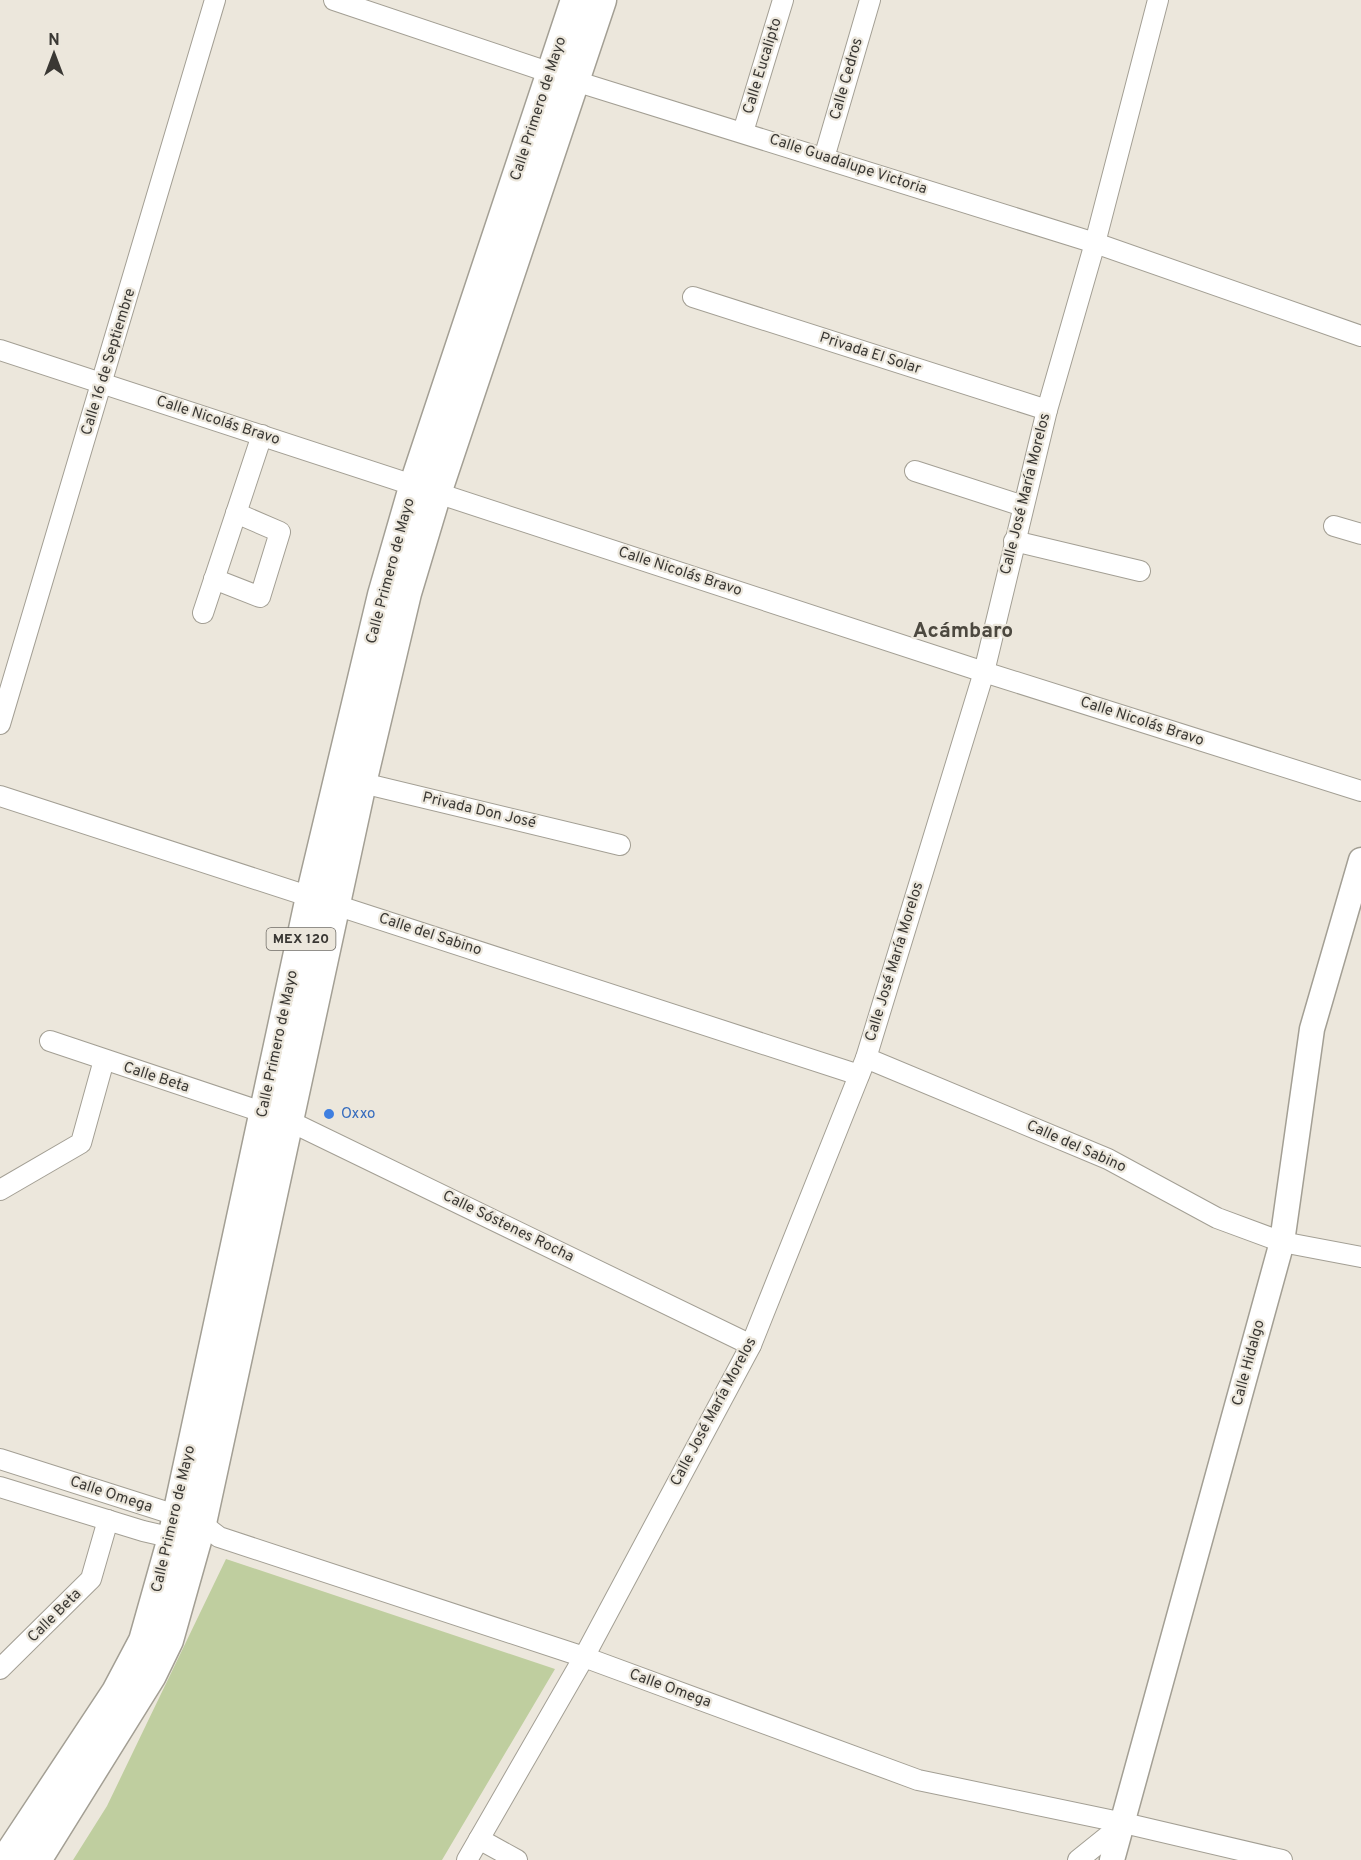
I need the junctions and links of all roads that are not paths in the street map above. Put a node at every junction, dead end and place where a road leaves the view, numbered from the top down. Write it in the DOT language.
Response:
graph roads {
  1 [pos="215,0"];
  2 [pos="334,0"];
  3 [pos="576,0"];
  4 [pos="601,0"];
  5 [pos="783,0"];
  6 [pos="870,0"];
  7 [pos="1158,0"];
  8 [pos="563,77"];
  9 [pos="743,132"];
  10 [pos="825,158"];
  11 [pos="1095,243"];
  12 [pos="693,297"];
  13 [pos="1361,336"];
  14 [pos="0,350"];
  15 [pos="103,383"];
  16 [pos="1047,410"];
  17 [pos="262,435"];
  18 [pos="915,471"];
  19 [pos="426,488"];
  20 [pos="1023,506"];
  21 [pos="236,513"];
  22 [pos="1334,526"];
  23 [pos="1361,534"];
  24 [pos="1014,542"];
  25 [pos="1140,571"];
  26 [pos="214,579"];
  27 [pos="203,613"];
  28 [pos="984,672"];
  29 [pos="0,724"];
  30 [pos="350,780"];
  31 [pos="1361,791"];
  32 [pos="0,796"];
  33 [pos="620,844"];
  34 [pos="1361,860"];
  35 [pos="323,900"];
  36 [pos="50,1041"];
  37 [pos="104,1060"];
  38 [pos="863,1066"];
  39 [pos="276,1117"];
  40 [pos="0,1190"];
  41 [pos="1282,1242"];
  42 [pos="1361,1257"];
  43 [pos="751,1345"];
  44 [pos="0,1459"];
  45 [pos="4,1495"];
  46 [pos="108,1520"];
  47 [pos="193,1531"];
  48 [pos="584,1657"];
  49 [pos="0,1669"];
  50 [pos="1124,1823"];
  51 [pos="479,1839"];
  52 [pos="6,1860"];
  53 [pos="36,1860"];
  54 [pos="467,1860"];
  55 [pos="517,1860"];
  56 [pos="1078,1860"];
  57 [pos="1112,1860"];
  58 [pos="1282,1860"];
  1 -- 15 [label="street, Calle 16 de Septiembre"];
  2 -- 8 [label="street, Calle Guadalupe Victoria"];
  3 -- 8 [label="main road, Calle Primero de Mayo / MEX 120"];
  4 -- 8 [label="main road, Calle Primero de Mayo / MEX 120"];
  5 -- 9 [label="street, Calle Eucalipto"];
  6 -- 10 [label="street, Calle Cedros"];
  7 -- 11 [label="street, Calle José María Morelos"];
  8 -- 9 [label="street, Calle Guadalupe Victoria"];
  8 -- 19 [label="main road, Calle Primero de Mayo / MEX 120"];
  9 -- 10 [label="street, Calle Guadalupe Victoria"];
  10 -- 11 [label="street, Calle Guadalupe Victoria"];
  11 -- 13 [label="street, Calle Guadalupe Victoria"];
  11 -- 16 [label="street, Calle José María Morelos"];
  12 -- 16 [label="street, Privada El Solar"];
  14 -- 15 [label="street, Calle Nicolás Bravo"];
  15 -- 17 [label="street, Calle Nicolás Bravo"];
  15 -- 29 [label="street, Calle 16 de Septiembre"];
  16 -- 20 [label="street, Calle José María Morelos"];
  17 -- 19 [label="street, Calle Nicolás Bravo"];
  17 -- 21 [label="street"];
  18 -- 20 [label="street"];
  19 -- 28 [label="street, Calle Nicolás Bravo"];
  19 -- 30 [label="main road, Calle Primero de Mayo / MEX 120"];
  20 -- 24 [label="street, Calle José María Morelos"];
  21 -- 26 [label="street"];
  21 -- 26 [label="street"];
  22 -- 23 [label="street"];
  24 -- 25 [label="street"];
  24 -- 28 [label="street, Calle José María Morelos"];
  26 -- 27 [label="street"];
  28 -- 31 [label="street, Calle Nicolás Bravo"];
  28 -- 38 [label="street, Calle José María Morelos"];
  30 -- 33 [label="street, Privada Don José"];
  30 -- 35 [label="main road, Calle Primero de Mayo / MEX 120"];
  32 -- 35 [label="street, Calle del Sabino"];
  34 -- 41 [label="street, Calle Hidalgo"];
  35 -- 38 [label="street, Calle del Sabino"];
  35 -- 39 [label="main road, Calle Primero de Mayo / MEX 120"];
  36 -- 37 [label="street, Calle Beta"];
  37 -- 39 [label="street, Calle Beta"];
  37 -- 40 [label="street"];
  38 -- 41 [label="street, Calle del Sabino"];
  38 -- 43 [label="street, Calle José María Morelos"];
  39 -- 43 [label="street, Calle Sóstenes Rocha"];
  39 -- 47 [label="main road, Calle Primero de Mayo / MEX 120"];
  41 -- 42 [label="street, Calle del Sabino"];
  41 -- 50 [label="street, Calle Hidalgo"];
  43 -- 48 [label="street, Calle José María Morelos"];
  44 -- 47 [label="street, Calle Omega"];
  45 -- 46 [label="street, Calle Omega"];
  46 -- 47 [label="street, Calle Omega"];
  46 -- 49 [label="street, Calle Beta"];
  47 -- 48 [label="street, Calle Omega"];
  47 -- 52 [label="main road, Calle Primero de Mayo / MEX 120"];
  47 -- 53 [label="main road, Calle Primero de Mayo / MEX 120"];
  48 -- 50 [label="street, Calle Omega"];
  48 -- 51 [label="street, Calle José María Morelos"];
  50 -- 56 [label="street"];
  50 -- 57 [label="street, Calle Hidalgo"];
  50 -- 58 [label="street, Calle Omega"];
  51 -- 54 [label="street, Calle José María Morelos"];
  51 -- 55 [label="street"];
}
